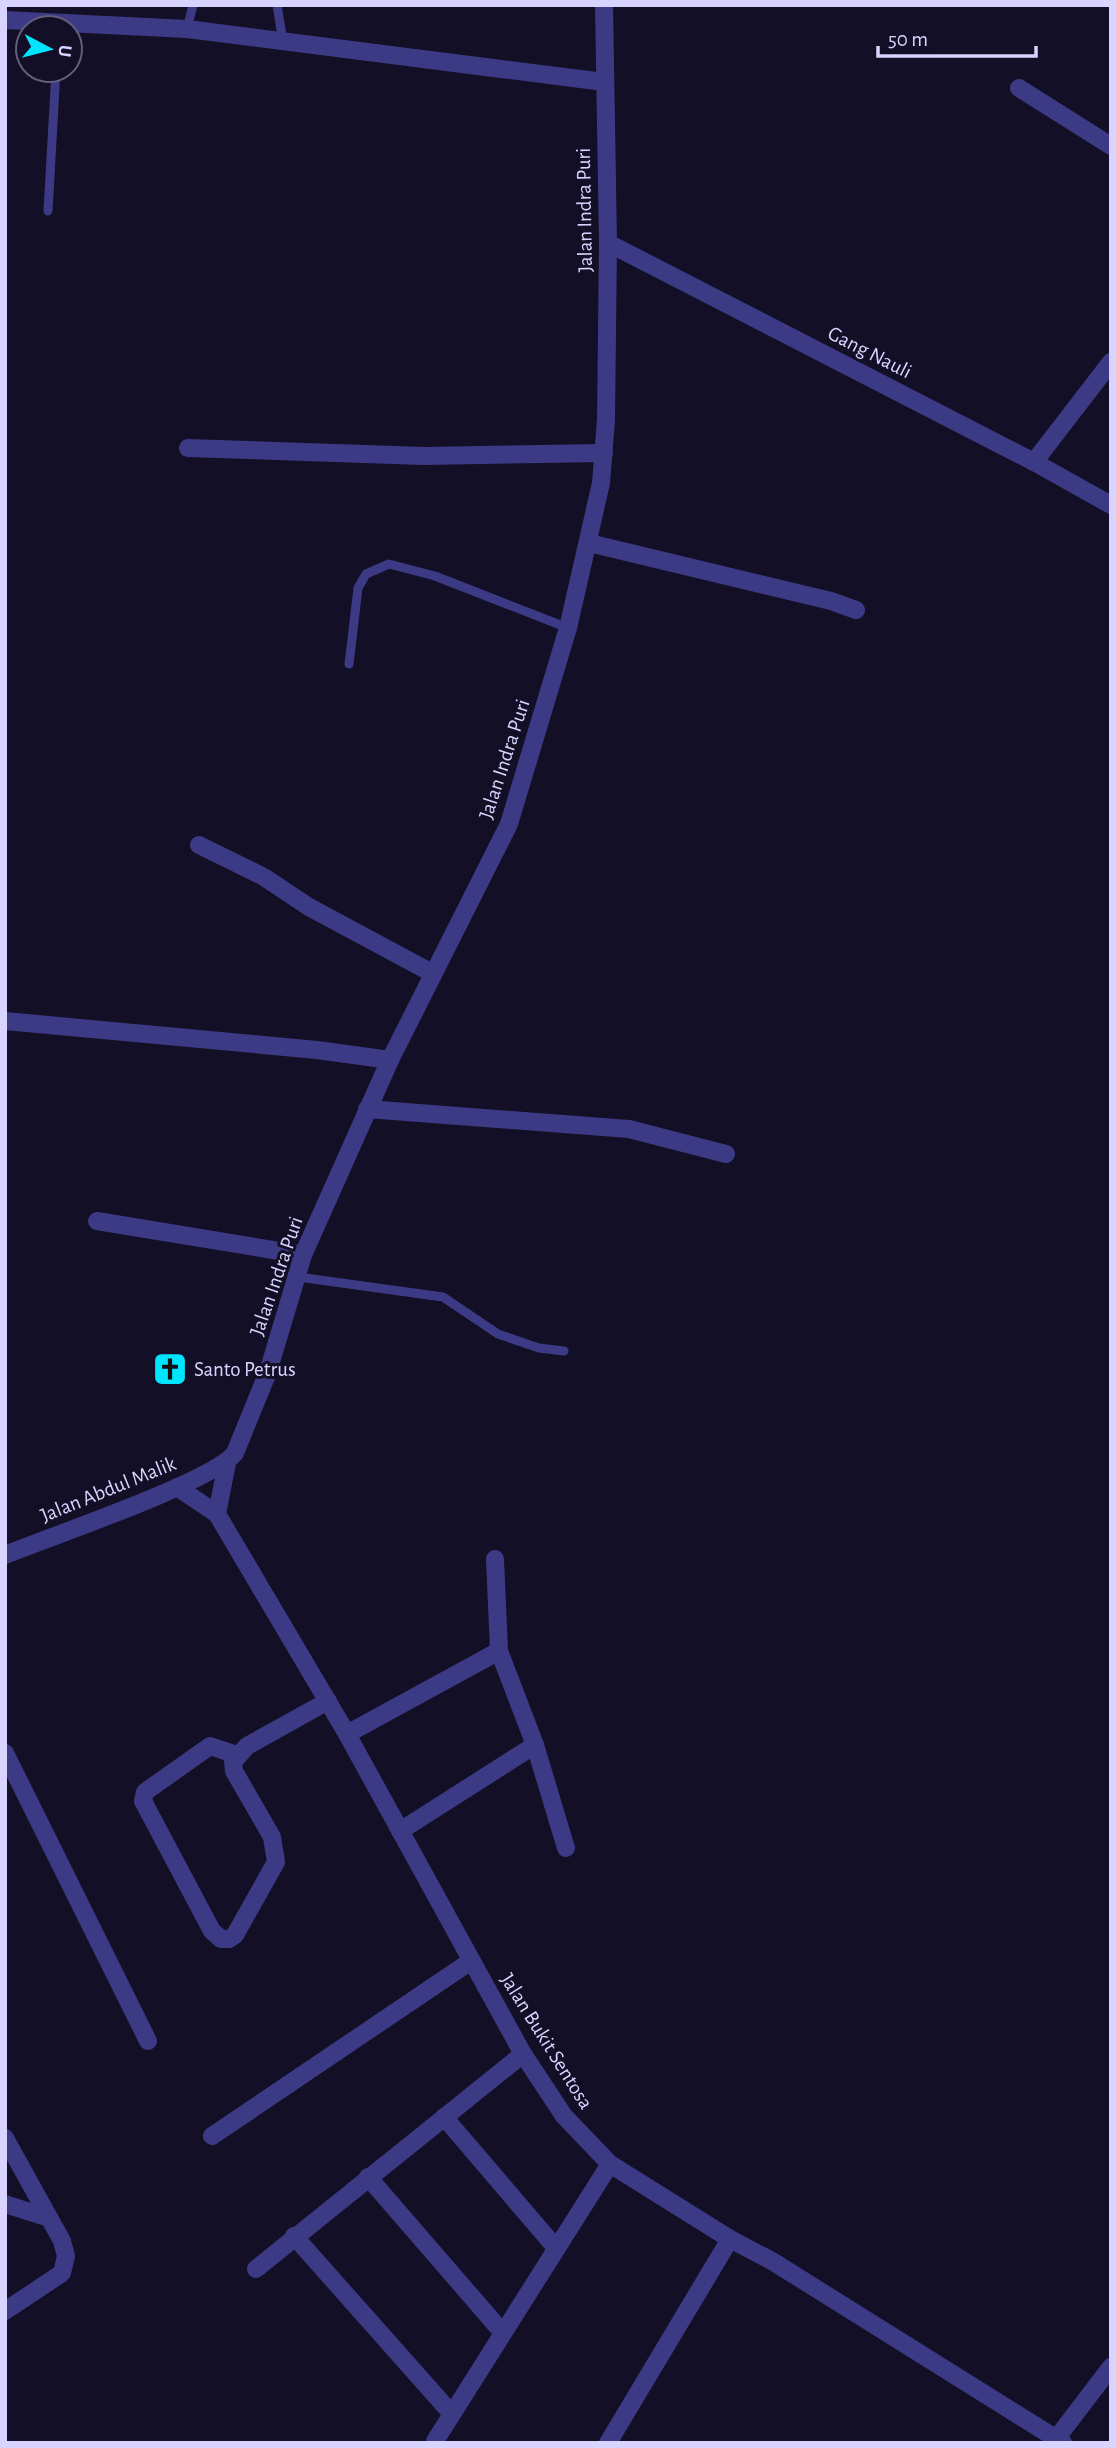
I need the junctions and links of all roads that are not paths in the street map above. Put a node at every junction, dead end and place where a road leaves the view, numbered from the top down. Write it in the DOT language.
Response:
graph roads {
  1 [pos="193,5"];
  2 [pos="277,5"];
  3 [pos="604,5"];
  4 [pos="25,12"];
  5 [pos="5,20"];
  6 [pos="84,26"];
  7 [pos="187,30"];
  8 [pos="283,42"];
  9 [pos="604,82"];
  10 [pos="55,84"];
  11 [pos="1019,88"];
  12 [pos="1111,146"];
  13 [pos="48,211"];
  14 [pos="608,243"];
  15 [pos="1111,362"];
  16 [pos="188,447"];
  17 [pos="604,453"];
  18 [pos="1034,462"];
  19 [pos="1111,505"];
  20 [pos="589,543"];
  21 [pos="856,610"];
  22 [pos="568,628"];
  23 [pos="349,664"];
  24 [pos="199,845"];
  25 [pos="432,973"];
  26 [pos="5,1021"];
  27 [pos="390,1060"];
  28 [pos="367,1109"];
  29 [pos="726,1154"];
  30 [pos="97,1221"];
  31 [pos="303,1255"];
  32 [pos="298,1277"];
  33 [pos="564,1352"];
  34 [pos="227,1463"];
  35 [pos="177,1487"];
  36 [pos="217,1514"];
  37 [pos="5,1555"];
  38 [pos="495,1559"];
  39 [pos="499,1651"];
  40 [pos="328,1701"];
  41 [pos="347,1734"];
  42 [pos="535,1745"];
  43 [pos="5,1753"];
  44 [pos="237,1755"];
  45 [pos="400,1831"];
  46 [pos="566,1848"];
  47 [pos="471,1961"];
  48 [pos="148,2041"];
  49 [pos="523,2054"];
  50 [pos="444,2117"];
  51 [pos="212,2136"];
  52 [pos="5,2138"];
  53 [pos="610,2164"];
  54 [pos="368,2178"];
  55 [pos="5,2204"];
  56 [pos="49,2218"];
  57 [pos="293,2236"];
  58 [pos="730,2239"];
  59 [pos="556,2248"];
  60 [pos="256,2269"];
  61 [pos="5,2311"];
  62 [pos="503,2333"];
  63 [pos="1111,2367"];
  64 [pos="453,2414"];
  65 [pos="435,2441"];
  66 [pos="1059,2441"];
  67 [pos="608,2443"];
  1 -- 7 [label="lane"];
  2 -- 8 [label="lane"];
  3 -- 9 [label="street, Jalan Indra Puri"];
  4 -- 5 [label="street"];
  6 -- 7 [label="street"];
  7 -- 8 [label="street"];
  8 -- 9 [label="street"];
  9 -- 14 [label="street, Jalan Indra Puri"];
  10 -- 13 [label="lane"];
  11 -- 12 [label="street"];
  14 -- 17 [label="street, Jalan Indra Puri"];
  14 -- 18 [label="street, Gang Nauli"];
  15 -- 18 [label="street"];
  16 -- 17 [label="street"];
  17 -- 20 [label="street, Jalan Indra Puri"];
  18 -- 19 [label="street, Gang Nauli"];
  20 -- 21 [label="street"];
  20 -- 22 [label="street, Jalan Indra Puri"];
  22 -- 23 [label="lane"];
  22 -- 25 [label="street, Jalan Indra Puri"];
  24 -- 25 [label="street"];
  25 -- 27 [label="street, Jalan Indra Puri"];
  26 -- 27 [label="street"];
  27 -- 28 [label="street, Jalan Indra Puri"];
  28 -- 29 [label="street"];
  28 -- 31 [label="street, Jalan Indra Puri"];
  30 -- 31 [label="street"];
  31 -- 32 [label="street, Jalan Indra Puri"];
  32 -- 33 [label="lane"];
  32 -- 34 [label="street, Jalan Indra Puri"];
  34 -- 35 [label="street, Jalan Abdul Malik"];
  34 -- 36 [label="street, Jalan Indra Puri"];
  35 -- 36 [label="street, Jalan Bukit Sentosa"];
  35 -- 37 [label="street, Jalan Abdul Malik"];
  36 -- 40 [label="street, Jalan Bukit Sentosa"];
  38 -- 39 [label="street"];
  39 -- 41 [label="street"];
  39 -- 42 [label="street"];
  40 -- 41 [label="street, Jalan Bukit Sentosa"];
  40 -- 44 [label="street"];
  41 -- 45 [label="street, Jalan Bukit Sentosa"];
  42 -- 45 [label="street"];
  42 -- 46 [label="street"];
  43 -- 48 [label="street"];
  44 -- 44 [label="street"];
  45 -- 47 [label="street, Jalan Bukit Sentosa"];
  47 -- 49 [label="street, Jalan Bukit Sentosa"];
  47 -- 51 [label="street"];
  49 -- 50 [label="street"];
  49 -- 53 [label="street, Jalan Bukit Sentosa"];
  50 -- 54 [label="street"];
  50 -- 59 [label="street"];
  52 -- 56 [label="street"];
  53 -- 58 [label="street, Jalan Bukit Sentosa"];
  53 -- 59 [label="street"];
  54 -- 57 [label="street"];
  54 -- 62 [label="street"];
  55 -- 56 [label="street"];
  56 -- 61 [label="street"];
  57 -- 60 [label="street"];
  57 -- 64 [label="street"];
  58 -- 66 [label="street, Jalan Bukit Sentosa"];
  58 -- 67 [label="street"];
  59 -- 62 [label="street"];
  62 -- 64 [label="street"];
  63 -- 66 [label="street"];
  64 -- 65 [label="street"];
}
